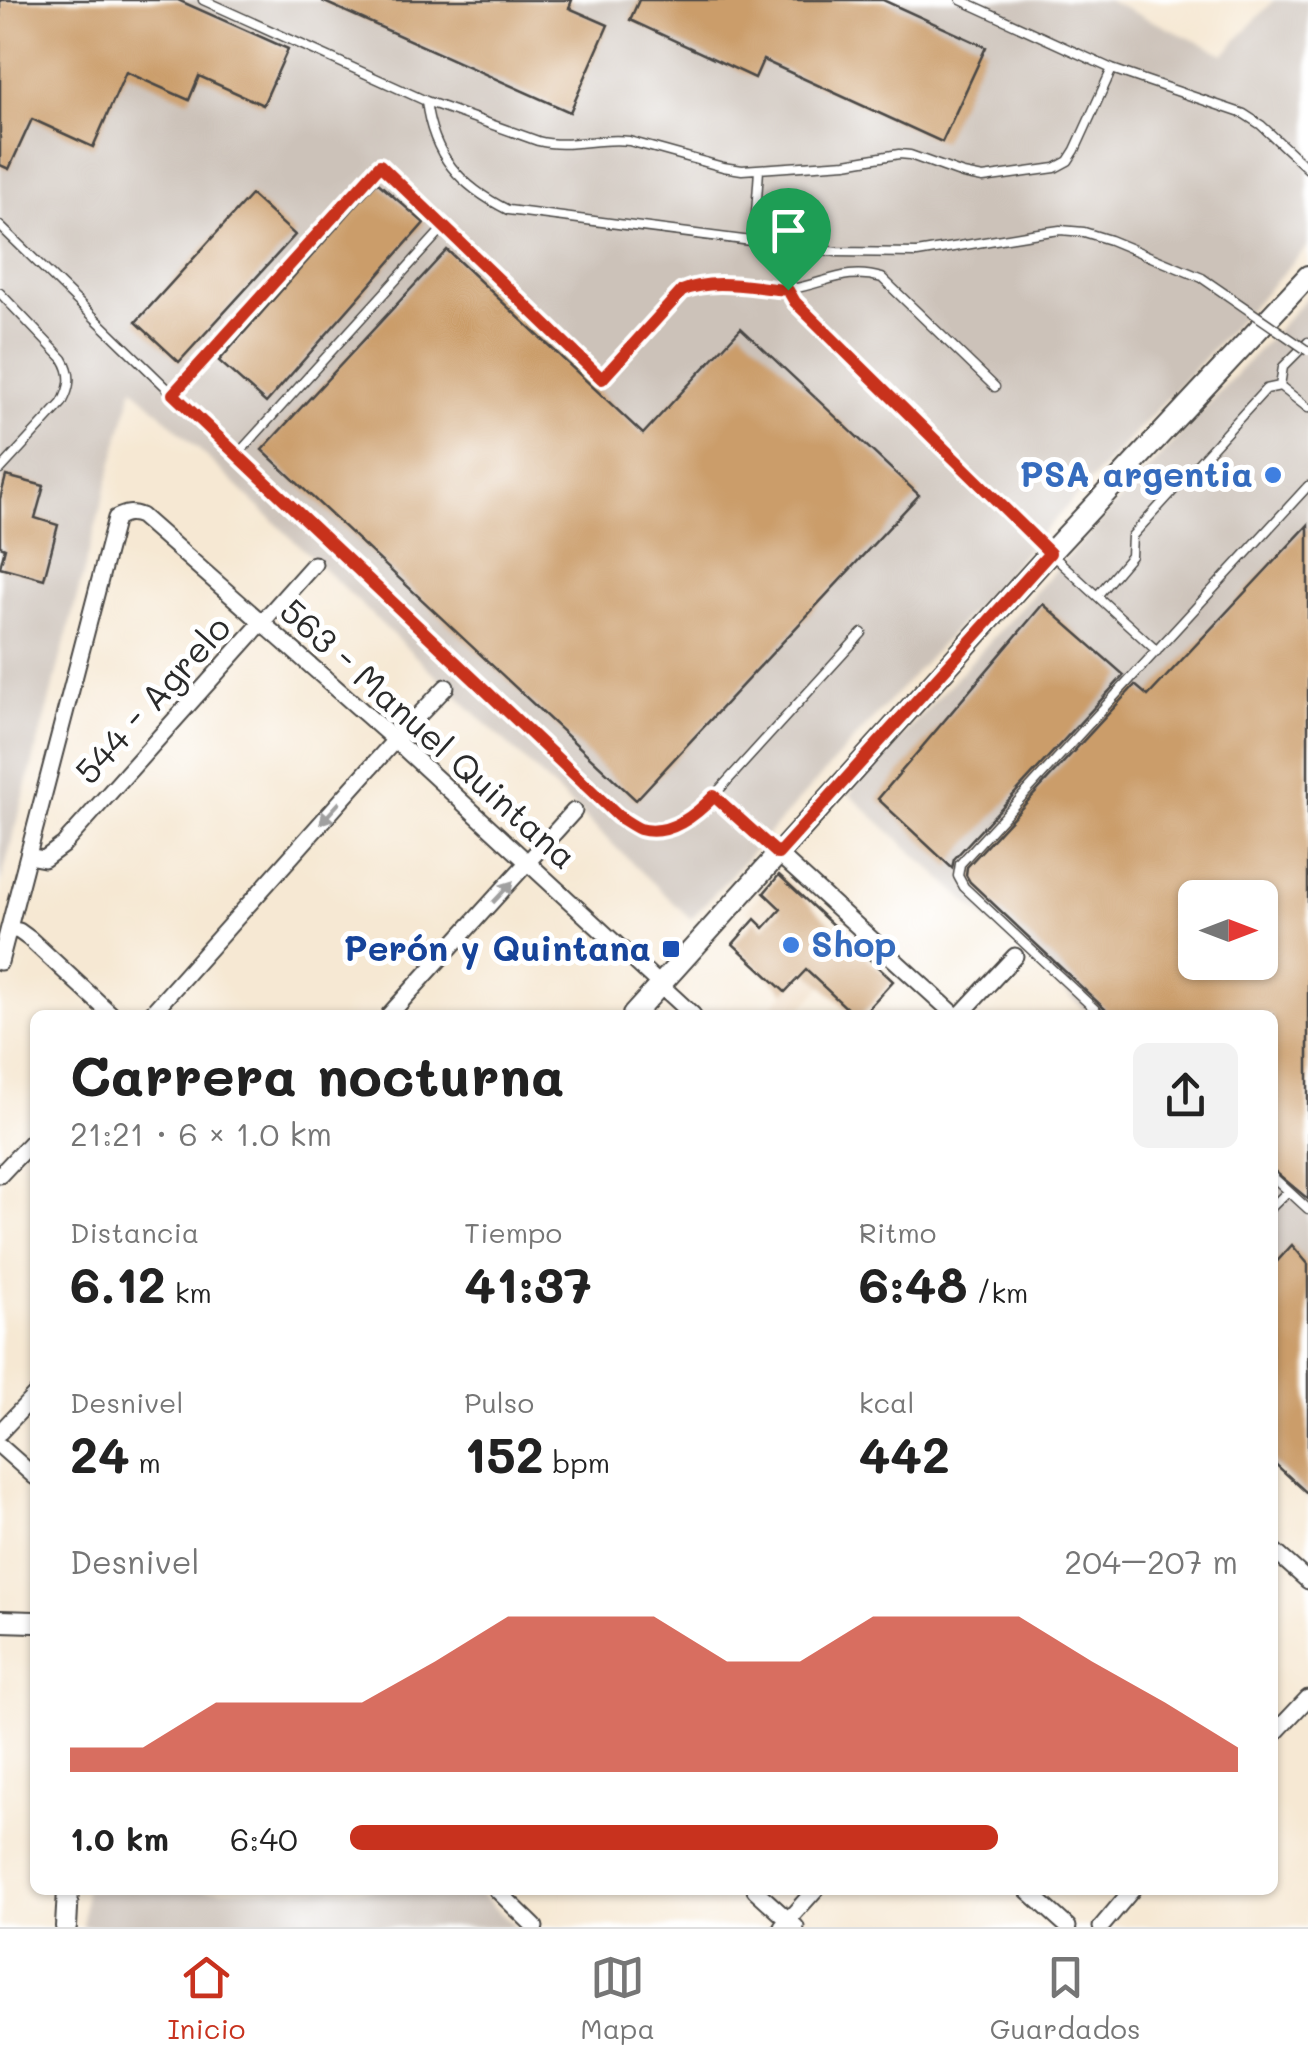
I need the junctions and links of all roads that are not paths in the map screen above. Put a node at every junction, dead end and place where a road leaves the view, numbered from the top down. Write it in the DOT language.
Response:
graph roads {
  1 [pos="203,0"];
  2 [pos="962,0"];
  3 [pos="1112,70"];
  4 [pos="426,101"];
  5 [pos="1308,169"];
  6 [pos="759,170"];
  7 [pos="0,226"];
  8 [pos="445,226"];
  9 [pos="764,244"];
  10 [pos="1308,276"];
  11 [pos="788,290"];
  12 [pos="0,293"];
  13 [pos="1308,342"];
  14 [pos="1308,351"];
  15 [pos="1280,386"];
  16 [pos="995,387"];
  17 [pos="173,394"];
  18 [pos="1308,408"];
  19 [pos="238,455"];
  20 [pos="0,470"];
  21 [pos="1308,486"];
  22 [pos="1050,553"];
  23 [pos="314,564"];
  24 [pos="1096,596"];
  25 [pos="262,624"];
  26 [pos="862,633"];
  27 [pos="1157,651"];
  28 [pos="446,687"];
  29 [pos="395,740"];
  30 [pos="714,796"];
  31 [pos="574,811"];
  32 [pos="778,854"];
  33 [pos="28,856"];
  34 [pos="528,864"];
  35 [pos="9,929"];
  36 [pos="1015,956"];
  37 [pos="0,962"];
  38 [pos="661,985"];
  39 [pos="107,1010"];
  40 [pos="154,1010"];
  41 [pos="395,1010"];
  42 [pos="638,1010"];
  43 [pos="688,1010"];
  44 [pos="951,1010"];
  45 [pos="962,1010"];
  46 [pos="1096,1010"];
  47 [pos="30,1143"];
  48 [pos="0,1176"];
  49 [pos="1278,1182"];
  50 [pos="1288,1191"];
  51 [pos="1278,1201"];
  52 [pos="1308,1210"];
  53 [pos="30,1400"];
  54 [pos="0,1432"];
  55 [pos="0,1446"];
  56 [pos="30,1473"];
  57 [pos="1278,1554"];
  58 [pos="1308,1582"];
  59 [pos="0,1621"];
  60 [pos="30,1622"];
  61 [pos="1308,1698"];
  62 [pos="1278,1730"];
  63 [pos="68,1895"];
  64 [pos="502,1895"];
  65 [pos="760,1895"];
  66 [pos="811,1895"];
  67 [pos="1033,1895"];
  68 [pos="1128,1895"];
  69 [pos="788,1925"];
  70 [pos="66,1927"];
  71 [pos="535,1927"];
  72 [pos="1068,1927"];
  73 [pos="1101,1927"];
  1 -- 4 [label="lane"];
  2 -- 3 [label="lane"];
  3 -- 5 [label="lane"];
  3 -- 6 [label="lane"];
  4 -- 6 [label="lane"];
  4 -- 9 [label="lane"];
  6 -- 9 [label="lane"];
  7 -- 17 [label="lane"];
  8 -- 11 [label="lane"];
  8 -- 17 [label="lane"];
  8 -- 19 [label="lane"];
  9 -- 11 [label="lane"];
  9 -- 14 [label="lane, bridge"];
  10 -- 22 [label="street"];
  11 -- 16 [label="lane"];
  11 -- 22 [label="lane"];
  12 -- 20 [label="lane"];
  13 -- 15 [label="lane"];
  15 -- 18 [label="lane"];
  15 -- 24 [label="lane"];
  17 -- 19 [label="lane"];
  19 -- 30 [label="lane"];
  21 -- 27 [label="lane"];
  22 -- 24 [label="lane"];
  22 -- 32 [label="street"];
  23 -- 25 [label="street, 544 - Agrelo"];
  24 -- 27 [label="lane"];
  25 -- 29 [label="street, 563 - Manuel Quintana"];
  25 -- 33 [label="street, 544 - Agrelo"];
  25 -- 33 [label="street, 563 - Manuel Quintana"];
  26 -- 30 [label="lane"];
  27 -- 46 [label="lane"];
  28 -- 29 [label="street"];
  29 -- 34 [label="street, 563 - Manuel Quintana"];
  29 -- 40 [label="street, one-way"];
  30 -- 32 [label="lane"];
  31 -- 34 [label="street"];
  32 -- 38 [label="street"];
  32 -- 44 [label="street"];
  33 -- 35 [label="street"];
  34 -- 38 [label="street, 563 - Manuel Quintana"];
  41 -- 34 [label="street, one-way"];
  35 -- 37 [label="street"];
  35 -- 39 [label="street"];
  36 -- 45 [label="street"];
  38 -- 42 [label="street"];
  38 -- 43 [label="street, 563 - Manuel Quintana"];
  47 -- 48 [label="street"];
  49 -- 50 [label="lane"];
  50 -- 51 [label="lane"];
  50 -- 52 [label="lane"];
  53 -- 54 [label="street"];
  55 -- 56 [label="street"];
  57 -- 58 [label="street"];
  59 -- 60 [label="street"];
  61 -- 62 [label="street"];
  63 -- 70 [label="street"];
  64 -- 71 [label="street"];
  65 -- 69 [label="street"];
  66 -- 69 [label="street"];
  67 -- 72 [label="street"];
  68 -- 73 [label="street"];
}
